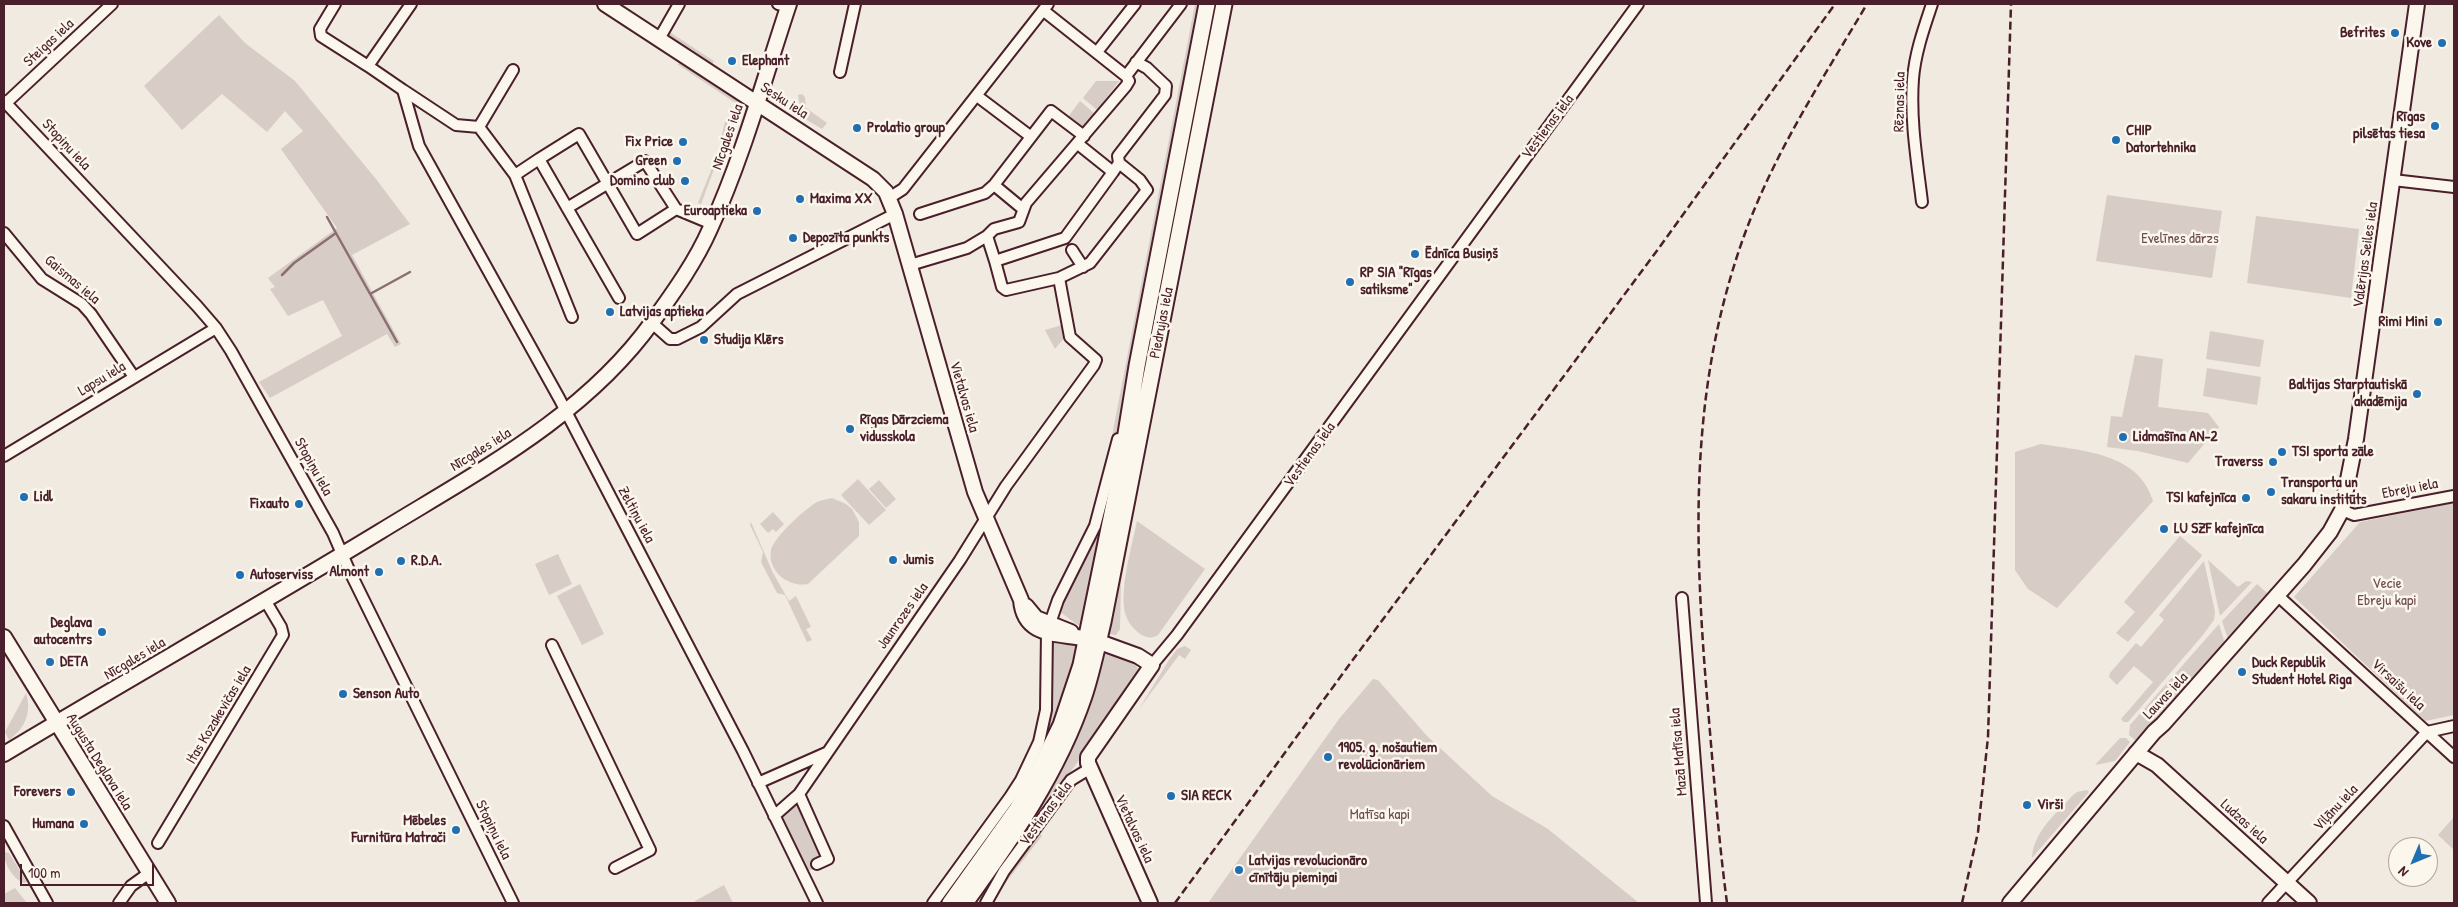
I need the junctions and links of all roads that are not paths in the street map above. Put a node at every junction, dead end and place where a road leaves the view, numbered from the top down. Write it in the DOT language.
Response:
graph roads {
  1 [pos="112,4"];
  2 [pos="335,4"];
  3 [pos="411,4"];
  4 [pos="606,4"];
  5 [pos="679,4"];
  6 [pos="855,4"];
  7 [pos="1135,4"];
  8 [pos="1181,4"];
  9 [pos="1206,4"];
  10 [pos="1224,4"];
  11 [pos="1638,4"];
  12 [pos="1932,4"];
  13 [pos="2417,4"];
  14 [pos="785,5"];
  15 [pos="1046,7"];
  16 [pos="659,39"];
  17 [pos="1097,52"];
  18 [pos="1136,62"];
  19 [pos="368,66"];
  20 [pos="513,70"];
  21 [pos="840,72"];
  22 [pos="1126,76"];
  23 [pos="403,90"];
  24 [pos="977,96"];
  25 [pos="5,102"];
  26 [pos="757,103"];
  27 [pos="479,127"];
  28 [pos="1030,136"];
  29 [pos="1081,140"];
  30 [pos="539,159"];
  31 [pos="1119,163"];
  32 [pos="1113,172"];
  33 [pos="515,175"];
  34 [pos="2393,180"];
  35 [pos="609,183"];
  36 [pos="994,185"];
  37 [pos="2454,187"];
  38 [pos="889,198"];
  39 [pos="1922,202"];
  40 [pos="567,208"];
  41 [pos="1023,209"];
  42 [pos="676,210"];
  43 [pos="895,214"];
  44 [pos="920,214"];
  45 [pos="712,224"];
  46 [pos="4,234"];
  47 [pos="987,236"];
  48 [pos="1068,244"];
  49 [pos="995,261"];
  50 [pos="910,266"];
  51 [pos="1083,267"];
  52 [pos="1059,278"];
  53 [pos="619,298"];
  54 [pos="572,318"];
  55 [pos="652,323"];
  56 [pos="216,328"];
  57 [pos="134,377"];
  58 [pos="1133,393"];
  59 [pos="566,412"];
  60 [pos="4,456"];
  61 [pos="2454,496"];
  62 [pos="2342,510"];
  63 [pos="986,518"];
  64 [pos="342,555"];
  65 [pos="2276,594"];
  66 [pos="1682,598"];
  67 [pos="265,600"];
  68 [pos="1049,627"];
  69 [pos="4,637"];
  70 [pos="1097,642"];
  71 [pos="552,645"];
  72 [pos="1152,665"];
  73 [pos="57,724"];
  74 [pos="2163,724"];
  75 [pos="2454,726"];
  76 [pos="2427,732"];
  77 [pos="826,753"];
  78 [pos="2136,753"];
  79 [pos="4,754"];
  80 [pos="2454,758"];
  81 [pos="2157,765"];
  82 [pos="1088,769"];
  83 [pos="758,784"];
  84 [pos="799,794"];
  85 [pos="774,816"];
  86 [pos="4,826"];
  87 [pos="158,843"];
  88 [pos="817,864"];
  89 [pos="615,868"];
  90 [pos="149,873"];
  91 [pos="2286,883"];
  92 [pos="47,903"];
  93 [pos="119,903"];
  94 [pos="168,903"];
  95 [pos="513,903"];
  96 [pos="817,903"];
  97 [pos="934,903"];
  98 [pos="950,903"];
  99 [pos="964,903"];
  100 [pos="986,903"];
  101 [pos="1150,903"];
  102 [pos="1706,903"];
  103 [pos="2010,903"];
  104 [pos="2268,903"];
  105 [pos="2309,903"];
  1 -- 25 [label="street, Steigas iela"];
  2 -- 19 [label="street"];
  3 -- 19 [label="street"];
  4 -- 16 [label="street, Sesku iela"];
  5 -- 16 [label="street"];
  6 -- 21 [label="street"];
  7 -- 17 [label="street"];
  8 -- 18 [label="street"];
  9 -- 58 [label="main road, Piedrujas iela"];
  10 -- 70 [label="main road, Piedrujas iela"];
  11 -- 72 [label="street, Vestienas iela"];
  12 -- 39 [label="street, Rēznas iela"];
  13 -- 34 [label="street, Valērijas Seiles iela"];
  14 -- 26 [label="street, Nīcgales iela"];
  15 -- 17 [label="street"];
  15 -- 24 [label="street"];
  16 -- 26 [label="street, Sesku iela"];
  17 -- 22 [label="street"];
  18 -- 22 [label="street"];
  18 -- 31 [label="street"];
  19 -- 23 [label="street"];
  20 -- 27 [label="street"];
  22 -- 29 [label="street"];
  23 -- 27 [label="street"];
  23 -- 59 [label="street, Zeltiņu iela"];
  24 -- 28 [label="street"];
  24 -- 38 [label="street"];
  25 -- 56 [label="street, Stopiņu iela"];
  26 -- 38 [label="street, Sesku iela"];
  26 -- 45 [label="street, Nīcgales iela"];
  27 -- 33 [label="street"];
  28 -- 29 [label="street"];
  28 -- 36 [label="street"];
  29 -- 32 [label="street"];
  29 -- 41 [label="street"];
  30 -- 33 [label="street"];
  30 -- 35 [label="street"];
  30 -- 40 [label="street"];
  31 -- 32 [label="street"];
  31 -- 51 [label="street"];
  32 -- 48 [label="street"];
  33 -- 54 [label="street"];
  34 -- 37 [label="street"];
  34 -- 62 [label="street, Valērijas Seiles iela"];
  35 -- 40 [label="street"];
  35 -- 42 [label="street"];
  35 -- 42 [label="street"];
  36 -- 41 [label="street"];
  36 -- 44 [label="street"];
  38 -- 43 [label="street, Vietalvas iela"];
  40 -- 53 [label="street"];
  41 -- 47 [label="street"];
  42 -- 45 [label="street"];
  43 -- 50 [label="street, Vietalvas iela"];
  43 -- 55 [label="street"];
  45 -- 55 [label="street, Nīcgales iela"];
  46 -- 57 [label="street, Gaismas iela"];
  47 -- 49 [label="street"];
  47 -- 50 [label="street"];
  48 -- 49 [label="street"];
  48 -- 51 [label="street"];
  49 -- 52 [label="street"];
  50 -- 63 [label="street, Vietalvas iela"];
  51 -- 52 [label="street"];
  52 -- 63 [label="street, Jaunrozes iela"];
  55 -- 59 [label="street, Nīcgales iela"];
  56 -- 57 [label="street, Lapsu iela"];
  56 -- 64 [label="street, Stopiņu iela"];
  57 -- 60 [label="street, Lapsu iela"];
  58 -- 68 [label="street"];
  58 -- 70 [label="main road, Piedrujas iela"];
  59 -- 64 [label="street, Nīcgales iela"];
  59 -- 83 [label="street, Zeltiņu iela"];
  61 -- 62 [label="street, Ebreju iela"];
  62 -- 65 [label="street, Lauvas iela"];
  63 -- 68 [label="street, Vietalvas iela"];
  63 -- 77 [label="street, Jaunrozes iela"];
  64 -- 67 [label="street, Nīcgales iela"];
  64 -- 95 [label="street, Stopiņu iela"];
  65 -- 74 [label="street, Lauvas iela"];
  65 -- 76 [label="street, Virsaišu iela"];
  66 -- 102 [label="street, Mazā Matīsa iela"];
  67 -- 73 [label="street, Nīcgales iela"];
  67 -- 87 [label="street, Itas Kozakevičas iela"];
  68 -- 97 [label="street"];
  69 -- 73 [label="street, Augusta Deglava iela"];
  70 -- 72 [label="street"];
  70 -- 98 [label="main road, Vestienas iela"];
  70 -- 99 [label="main road, Vestienas iela"];
  71 -- 89 [label="street"];
  72 -- 82 [label="street, Vestienas iela"];
  73 -- 79 [label="street, Nīcgales iela"];
  73 -- 90 [label="street, Augusta Deglava iela"];
  74 -- 78 [label="street, Lauvas iela"];
  74 -- 81 [label="street"];
  75 -- 76 [label="street"];
  76 -- 80 [label="street, Virsaišu iela"];
  76 -- 91 [label="street, Viļānu iela"];
  77 -- 83 [label="street"];
  77 -- 84 [label="street, Jaunrozes iela"];
  78 -- 81 [label="street, Ludzas iela"];
  78 -- 103 [label="street, Lauvas iela"];
  81 -- 91 [label="street, Ludzas iela"];
  82 -- 100 [label="street, Vestienas iela"];
  82 -- 101 [label="street, Vietalvas iela"];
  83 -- 85 [label="street, Zeltiņu iela"];
  84 -- 85 [label="street, Jaunrozes iela"];
  84 -- 88 [label="street"];
  85 -- 96 [label="street, Zeltiņu iela"];
  86 -- 92 [label="street"];
  90 -- 93 [label="street"];
  90 -- 94 [label="street, Augusta Deglava iela"];
  91 -- 104 [label="street, Viļānu iela"];
  91 -- 105 [label="street, Ludzas iela"];
}
